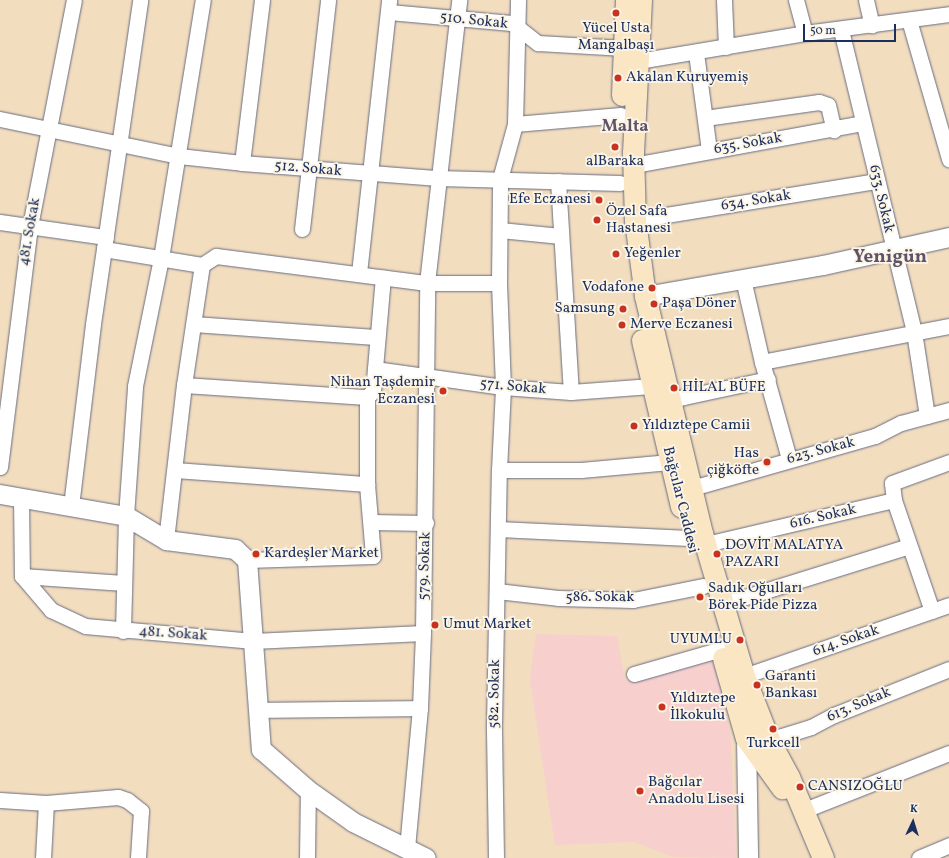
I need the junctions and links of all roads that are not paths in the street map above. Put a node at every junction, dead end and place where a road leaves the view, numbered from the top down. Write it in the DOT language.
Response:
graph roads {
  1 [pos="74,0"];
  2 [pos="140,0"];
  3 [pos="203,0"];
  4 [pos="262,0"];
  5 [pos="328,0"];
  6 [pos="459,0"];
  7 [pos="518,0"];
  8 [pos="626,0"];
  9 [pos="640,0"];
  10 [pos="724,0"];
  11 [pos="796,0"];
  12 [pos="866,0"];
  13 [pos="389,6"];
  14 [pos="949,14"];
  15 [pos="456,18"];
  16 [pos="909,20"];
  17 [pos="872,25"];
  18 [pos="517,27"];
  19 [pos="841,30"];
  20 [pos="805,33"];
  21 [pos="726,47"];
  22 [pos="696,53"];
  23 [pos="631,55"];
  24 [pos="621,115"];
  25 [pos="705,118"];
  26 [pos="0,119"];
  27 [pos="515,124"];
  28 [pos="863,124"];
  29 [pos="50,127"];
  30 [pos="834,130"];
  31 [pos="119,144"];
  32 [pos="709,151"];
  33 [pos="179,156"];
  34 [pos="949,159"];
  35 [pos="242,163"];
  36 [pos="634,166"];
  37 [pos="308,169"];
  38 [pos="370,174"];
  39 [pos="438,178"];
  40 [pos="500,180"];
  41 [pos="558,182"];
  42 [pos="877,182"];
  43 [pos="620,183"];
  44 [pos="635,220"];
  45 [pos="0,222"];
  46 [pos="30,226"];
  47 [pos="302,229"];
  48 [pos="500,230"];
  49 [pos="561,236"];
  50 [pos="949,237"];
  51 [pos="105,243"];
  52 [pos="893,249"];
  53 [pos="161,258"];
  54 [pos="202,265"];
  55 [pos="359,273"];
  56 [pos="383,277"];
  57 [pos="743,279"];
  58 [pos="427,283"];
  59 [pos="499,283"];
  60 [pos="645,296"];
  61 [pos="194,324"];
  62 [pos="949,326"];
  63 [pos="914,332"];
  64 [pos="376,337"];
  65 [pos="762,362"];
  66 [pos="375,369"];
  67 [pos="427,377"];
  68 [pos="768,378"];
  69 [pos="184,385"];
  70 [pos="651,386"];
  71 [pos="503,387"];
  72 [pos="571,392"];
  73 [pos="367,397"];
  74 [pos="670,400"];
  75 [pos="949,410"];
  76 [pos="927,416"];
  77 [pos="789,459"];
  78 [pos="670,462"];
  79 [pos="949,462"];
  80 [pos="0,467"];
  81 [pos="174,470"];
  82 [pos="499,470"];
  83 [pos="367,484"];
  84 [pos="692,488"];
  85 [pos="0,494"];
  86 [pos="21,497"];
  87 [pos="894,500"];
  88 [pos="71,506"];
  89 [pos="126,516"];
  90 [pos="371,522"];
  91 [pos="426,523"];
  92 [pos="498,530"];
  93 [pos="166,540"];
  94 [pos="698,541"];
  95 [pos="909,546"];
  96 [pos="247,560"];
  97 [pos="22,576"];
  98 [pos="124,583"];
  99 [pos="703,586"];
  100 [pos="497,591"];
  101 [pos="723,604"];
  102 [pos="949,605"];
  103 [pos="932,611"];
  104 [pos="123,630"];
  105 [pos="423,633"];
  106 [pos="253,641"];
  107 [pos="721,649"];
  108 [pos="949,669"];
  109 [pos="634,674"];
  110 [pos="744,676"];
  111 [pos="420,708"];
  112 [pos="259,710"];
  113 [pos="746,738"];
  114 [pos="768,740"];
  115 [pos="949,753"];
  116 [pos="308,790"];
  117 [pos="0,800"];
  118 [pos="46,803"];
  119 [pos="802,811"];
  120 [pos="812,834"];
  121 [pos="949,845"];
  122 [pos="407,848"];
  123 [pos="43,858"];
  124 [pos="138,858"];
  125 [pos="307,858"];
  126 [pos="426,858"];
  127 [pos="496,858"];
  128 [pos="748,858"];
  129 [pos="823,858"];
  130 [pos="919,858"];
  1 -- 29 [label="street, 481. Sokak"];
  2 -- 31 [label="street"];
  3 -- 33 [label="street"];
  4 -- 35 [label="street"];
  5 -- 37 [label="street"];
  6 -- 15 [label="street, 579. Sokak"];
  7 -- 18 [label="street, 582. Sokak"];
  8 -- 23 [label="main road, Bağcılar Caddesi"];
  9 -- 23 [label="main road, Bağcılar Caddesi"];
  10 -- 21 [label="street"];
  11 -- 20 [label="street"];
  12 -- 17 [label="street"];
  13 -- 15 [label="street, 510. Sokak"];
  13 -- 38 [label="street"];
  14 -- 16 [label="street, 510. Sokak"];
  15 -- 18 [label="street, 510. Sokak"];
  15 -- 39 [label="street, 579. Sokak"];
  16 -- 17 [label="street, 510. Sokak"];
  16 -- 34 [label="street"];
  17 -- 19 [label="street, 510. Sokak"];
  18 -- 23 [label="street, 510. Sokak"];
  18 -- 27 [label="street, 582. Sokak"];
  19 -- 20 [label="street, 510. Sokak"];
  19 -- 28 [label="street, 633. Sokak"];
  20 -- 21 [label="street, 510. Sokak"];
  21 -- 22 [label="street, 510. Sokak"];
  22 -- 23 [label="street, 510. Sokak"];
  22 -- 25 [label="street"];
  23 -- 24 [label="main road, Bağcılar Caddesi"];
  23 -- 36 [label="main road, Bağcılar Caddesi"];
  24 -- 27 [label="street"];
  24 -- 43 [label="main road, Bağcılar Caddesi"];
  25 -- 30 [label="street"];
  25 -- 32 [label="street"];
  26 -- 29 [label="street, 512. Sokak"];
  27 -- 40 [label="street, 582. Sokak"];
  28 -- 30 [label="street, 635. Sokak"];
  28 -- 42 [label="street, 633. Sokak"];
  29 -- 31 [label="street, 512. Sokak"];
  29 -- 46 [label="street, 481. Sokak"];
  30 -- 32 [label="street, 635. Sokak"];
  31 -- 33 [label="street, 512. Sokak"];
  31 -- 51 [label="street"];
  32 -- 36 [label="street, 635. Sokak"];
  33 -- 35 [label="street, 512. Sokak"];
  33 -- 53 [label="street"];
  35 -- 37 [label="street, 512. Sokak"];
  36 -- 44 [label="main road, Bağcılar Caddesi"];
  37 -- 38 [label="street, 512. Sokak"];
  37 -- 47 [label="street"];
  38 -- 39 [label="street, 512. Sokak"];
  38 -- 55 [label="street"];
  39 -- 40 [label="street, 512. Sokak"];
  39 -- 58 [label="street, 579. Sokak"];
  40 -- 41 [label="street, 512. Sokak"];
  40 -- 48 [label="street, 582. Sokak"];
  41 -- 43 [label="street, 512. Sokak"];
  41 -- 49 [label="street"];
  42 -- 44 [label="street, 634. Sokak"];
  42 -- 52 [label="street, 633. Sokak"];
  43 -- 70 [label="main road, Bağcılar Caddesi"];
  44 -- 60 [label="main road, Bağcılar Caddesi"];
  45 -- 46 [label="street"];
  46 -- 51 [label="street"];
  46 -- 80 [label="street, 481. Sokak"];
  48 -- 49 [label="street"];
  48 -- 59 [label="street, 582. Sokak"];
  49 -- 72 [label="street"];
  50 -- 52 [label="street"];
  51 -- 53 [label="street"];
  51 -- 88 [label="street"];
  52 -- 57 [label="street"];
  52 -- 63 [label="street, 633. Sokak"];
  53 -- 54 [label="street"];
  53 -- 89 [label="street"];
  54 -- 55 [label="street"];
  54 -- 61 [label="street"];
  55 -- 56 [label="street"];
  56 -- 58 [label="street"];
  56 -- 64 [label="street"];
  57 -- 60 [label="street"];
  57 -- 65 [label="street"];
  58 -- 59 [label="street"];
  58 -- 67 [label="street, 579. Sokak"];
  59 -- 71 [label="street, 582. Sokak"];
  60 -- 74 [label="main road, Bağcılar Caddesi"];
  61 -- 64 [label="street"];
  61 -- 69 [label="street"];
  62 -- 63 [label="street"];
  63 -- 65 [label="street"];
  63 -- 76 [label="street, 633. Sokak"];
  64 -- 66 [label="street"];
  65 -- 68 [label="street"];
  66 -- 67 [label="street, 571. Sokak"];
  66 -- 73 [label="street"];
  67 -- 71 [label="street, 571. Sokak"];
  67 -- 91 [label="street, 579. Sokak"];
  68 -- 74 [label="street"];
  68 -- 77 [label="street"];
  69 -- 73 [label="street"];
  69 -- 81 [label="street"];
  70 -- 72 [label="street, 571. Sokak"];
  70 -- 78 [label="main road, Bağcılar Caddesi"];
  71 -- 72 [label="street, 571. Sokak"];
  71 -- 82 [label="street, 582. Sokak"];
  73 -- 83 [label="street"];
  74 -- 84 [label="main road, Bağcılar Caddesi"];
  75 -- 76 [label="street, 623. Sokak"];
  76 -- 77 [label="street, 623. Sokak"];
  77 -- 84 [label="street, 623. Sokak"];
  78 -- 82 [label="street"];
  78 -- 94 [label="main road, Bağcılar Caddesi"];
  79 -- 87 [label="street"];
  81 -- 83 [label="street"];
  81 -- 93 [label="street"];
  82 -- 92 [label="street, 582. Sokak"];
  83 -- 90 [label="street"];
  84 -- 94 [label="main road, Bağcılar Caddesi"];
  85 -- 86 [label="street"];
  86 -- 88 [label="street"];
  86 -- 97 [label="street"];
  87 -- 94 [label="street, 616. Sokak"];
  87 -- 95 [label="street"];
  88 -- 89 [label="street"];
  89 -- 93 [label="street"];
  89 -- 98 [label="street"];
  90 -- 91 [label="street"];
  90 -- 96 [label="street"];
  91 -- 105 [label="street, 579. Sokak"];
  92 -- 94 [label="street, 616. Sokak"];
  92 -- 100 [label="street, 582. Sokak"];
  93 -- 96 [label="street"];
  94 -- 99 [label="main road, Bağcılar Caddesi"];
  94 -- 101 [label="main road, Bağcılar Caddesi"];
  95 -- 101 [label="street"];
  95 -- 103 [label="street"];
  96 -- 106 [label="street"];
  97 -- 98 [label="street"];
  97 -- 104 [label="street, 481. Sokak"];
  98 -- 104 [label="street"];
  99 -- 100 [label="street, 586. Sokak"];
  99 -- 107 [label="main road, Bağcılar Caddesi"];
  100 -- 127 [label="street, 582. Sokak"];
  101 -- 110 [label="main road, Bağcılar Caddesi"];
  102 -- 103 [label="street, 614. Sokak"];
  103 -- 110 [label="street, 614. Sokak"];
  104 -- 106 [label="street, 481. Sokak"];
  105 -- 106 [label="street, 481. Sokak"];
  105 -- 111 [label="street, 579. Sokak"];
  106 -- 112 [label="street"];
  107 -- 109 [label="street"];
  107 -- 113 [label="main road, Bağcılar Caddesi"];
  108 -- 114 [label="street, 613. Sokak"];
  110 -- 114 [label="main road, Bağcılar Caddesi"];
  111 -- 112 [label="street"];
  111 -- 122 [label="street, 579. Sokak"];
  112 -- 116 [label="street"];
  113 -- 120 [label="main road, Bağcılar Caddesi"];
  113 -- 128 [label="street"];
  114 -- 119 [label="main road, Bağcılar Caddesi"];
  115 -- 119 [label="street"];
  116 -- 122 [label="street"];
  116 -- 125 [label="street"];
  117 -- 118 [label="street"];
  118 -- 123 [label="street"];
  118 -- 124 [label="street"];
  119 -- 120 [label="main road, Bağcılar Caddesi"];
  120 -- 129 [label="main road, Bağcılar Caddesi"];
  121 -- 130 [label="street"];
  122 -- 126 [label="street"];
}
